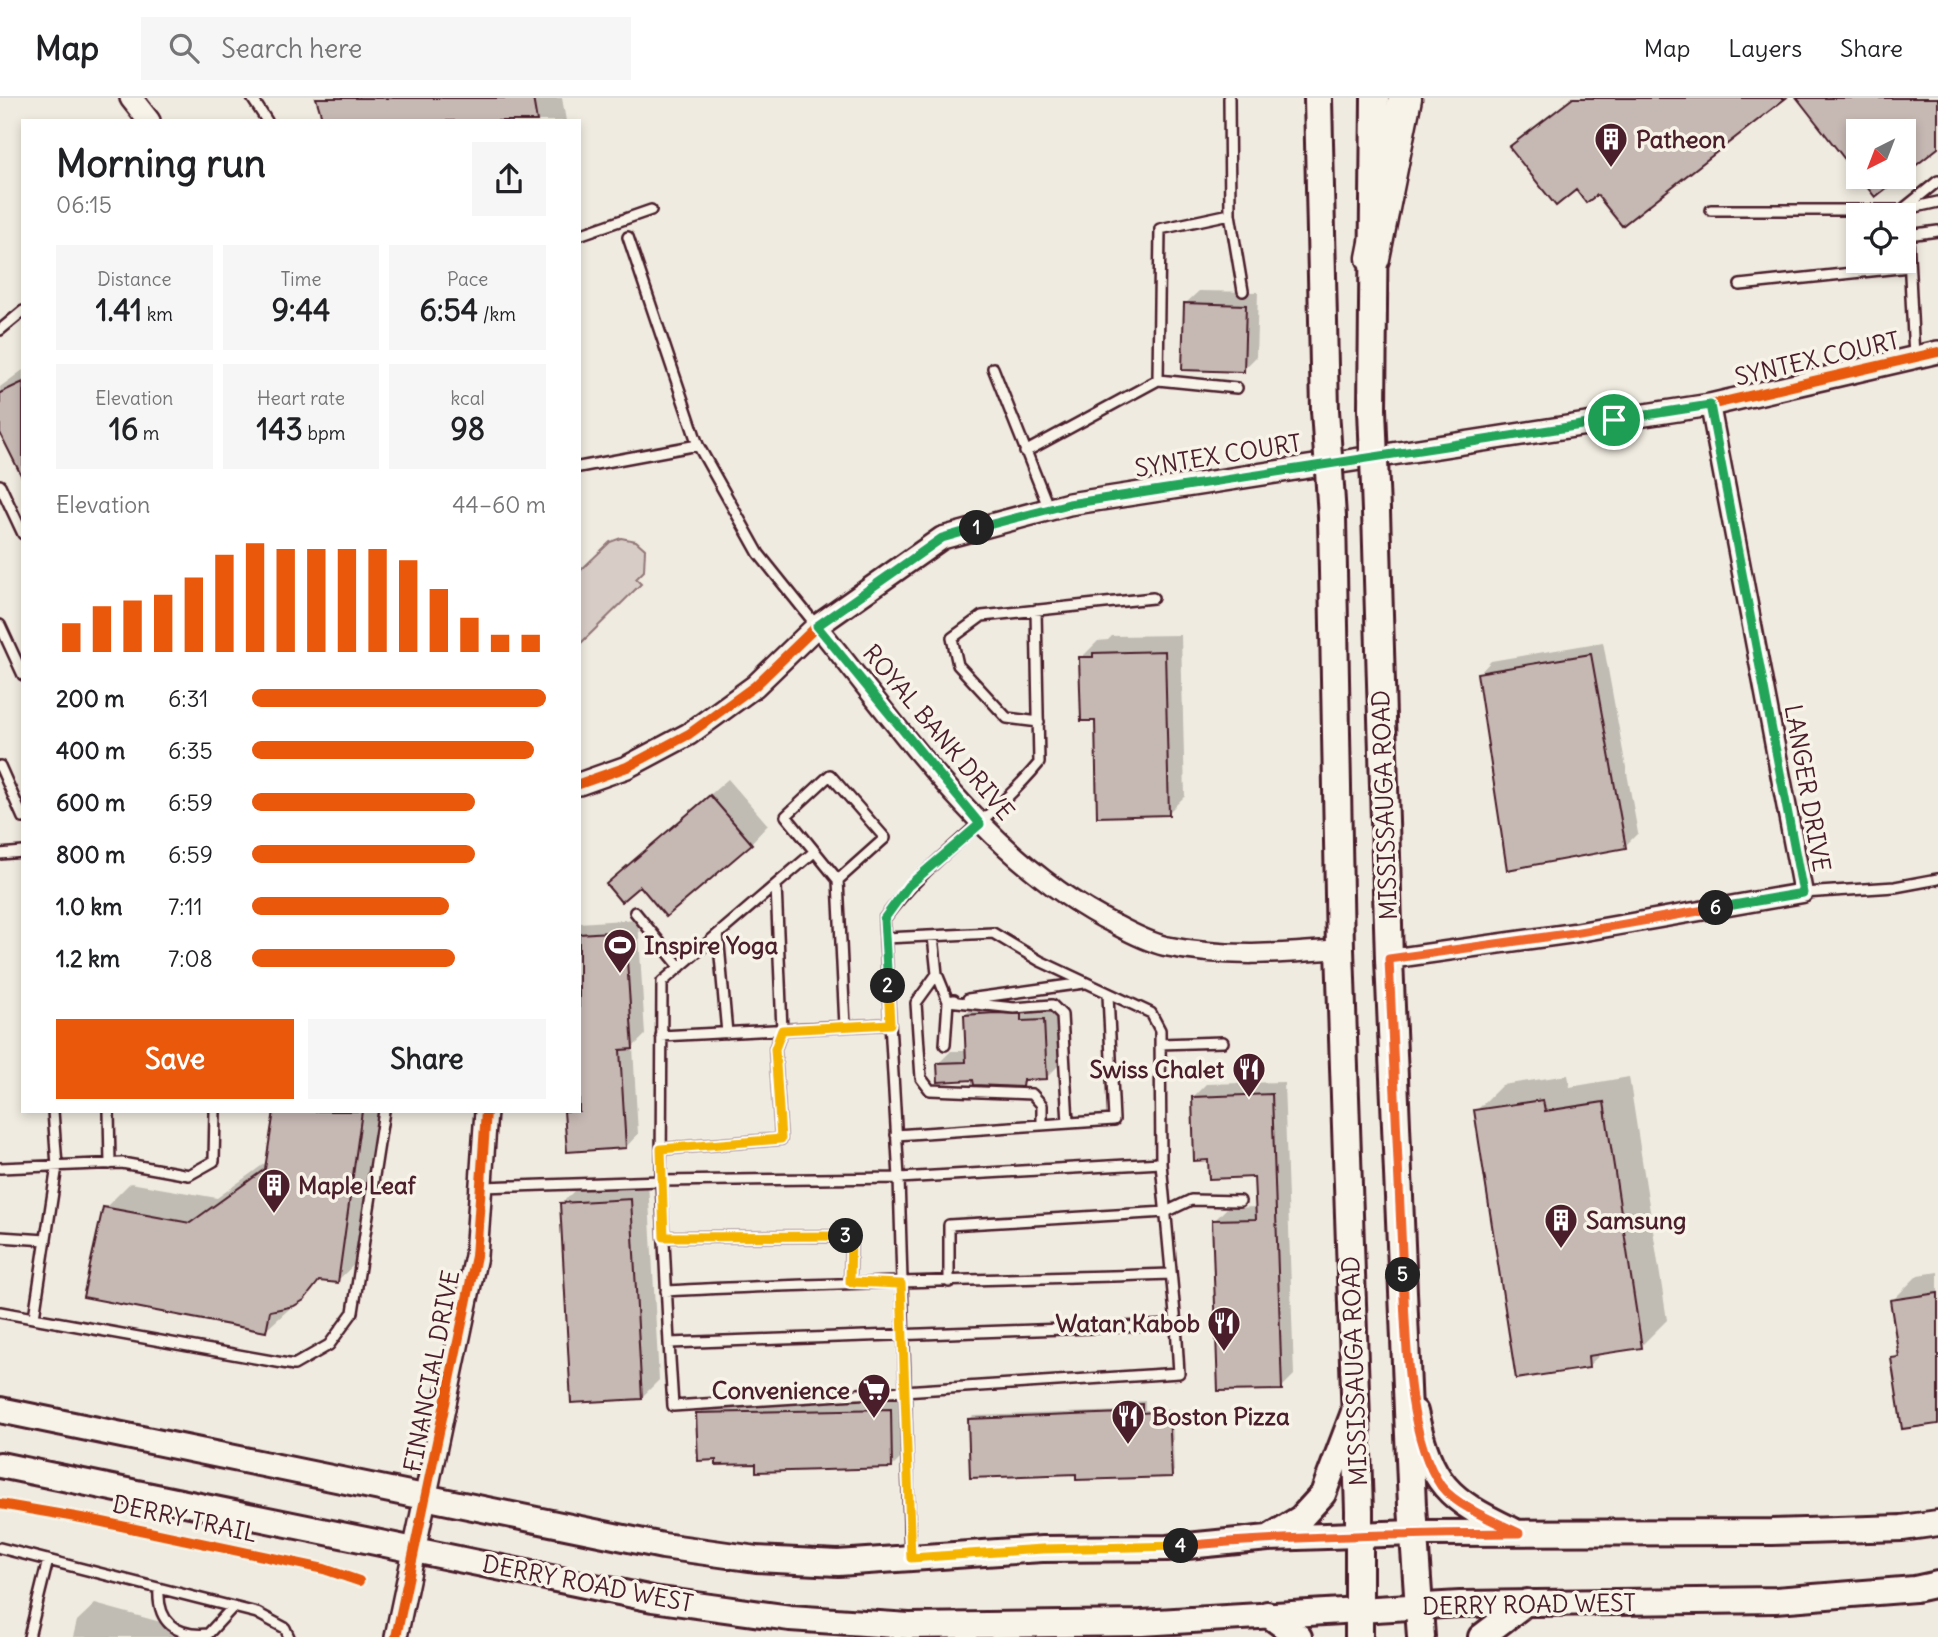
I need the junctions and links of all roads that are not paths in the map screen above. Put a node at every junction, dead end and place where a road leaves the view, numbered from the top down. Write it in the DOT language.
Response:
graph roads {
  1 [pos="251,98"];
  2 [pos="1229,98"];
  3 [pos="1318,98"];
  4 [pos="1374,98"];
  5 [pos="1405,98"];
  6 [pos="267,119"];
  7 [pos="1938,181"];
  8 [pos="1938,202"];
  9 [pos="1915,203"];
  10 [pos="651,210"];
  11 [pos="1710,210"];
  12 [pos="1916,210"];
  13 [pos="1846,213"];
  14 [pos="1230,214"];
  15 [pos="1938,231"];
  16 [pos="581,234"];
  17 [pos="1916,234"];
  18 [pos="628,237"];
  19 [pos="1373,258"];
  20 [pos="1853,273"];
  21 [pos="1909,273"];
  22 [pos="1740,285"];
  23 [pos="1243,291"];
  24 [pos="21,313"];
  25 [pos="0,330"];
  26 [pos="1938,352"];
  27 [pos="1914,357"];
  28 [pos="993,368"];
  29 [pos="1158,380"];
  30 [pos="1237,388"];
  31 [pos="1710,405"];
  32 [pos="698,445"];
  33 [pos="1025,452"];
  34 [pos="581,467"];
  35 [pos="0,485"];
  36 [pos="1049,509"];
  37 [pos="21,530"];
  38 [pos="1153,598"];
  39 [pos="1036,610"];
  40 [pos="0,625"];
  41 [pos="817,626"];
  42 [pos="21,672"];
  43 [pos="1039,722"];
  44 [pos="0,766"];
  45 [pos="581,783"];
  46 [pos="21,813"];
  47 [pos="980,824"];
  48 [pos="21,852"];
  49 [pos="814,852"];
  50 [pos="0,854"];
  51 [pos="1938,879"];
  52 [pos="838,880"];
  53 [pos="776,885"];
  54 [pos="1803,893"];
  55 [pos="635,912"];
  56 [pos="718,934"];
  57 [pos="933,936"];
  58 [pos="885,938"];
  59 [pos="1340,949"];
  60 [pos="1389,959"];
  61 [pos="680,967"];
  62 [pos="937,974"];
  63 [pos="1084,983"];
  64 [pos="1108,995"];
  65 [pos="948,1001"];
  66 [pos="890,1024"];
  67 [pos="845,1026"];
  68 [pos="782,1030"];
  69 [pos="727,1033"];
  70 [pos="662,1036"];
  71 [pos="1223,1042"];
  72 [pos="1160,1044"];
  73 [pos="945,1045"];
  74 [pos="53,1113"];
  75 [pos="109,1113"];
  76 [pos="215,1113"];
  77 [pos="384,1113"];
  78 [pos="486,1113"];
  79 [pos="1068,1123"];
  80 [pos="1042,1125"];
  81 [pos="896,1135"];
  82 [pos="661,1149"];
  83 [pos="1161,1163"];
  84 [pos="110,1164"];
  85 [pos="57,1166"];
  86 [pos="0,1168"];
  87 [pos="899,1178"];
  88 [pos="661,1181"];
  89 [pos="483,1187"];
  90 [pos="1240,1201"];
  91 [pos="1166,1212"];
  92 [pos="0,1237"];
  93 [pos="664,1237"];
  94 [pos="46,1240"];
  95 [pos="1171,1274"];
  96 [pos="850,1282"];
  97 [pos="949,1282"];
  98 [pos="901,1284"];
  99 [pos="666,1291"];
  100 [pos="0,1312"];
  101 [pos="34,1317"];
  102 [pos="1176,1325"];
  103 [pos="903,1337"];
  104 [pos="668,1343"];
  105 [pos="1408,1376"];
  106 [pos="904,1391"];
  107 [pos="0,1410"];
  108 [pos="1354,1412"];
  109 [pos="0,1465"];
  110 [pos="427,1496"];
  111 [pos="1938,1523"];
  112 [pos="1414,1533"];
  113 [pos="1519,1533"];
  114 [pos="1359,1537"];
  115 [pos="1268,1538"];
  116 [pos="0,1548"];
  117 [pos="415,1548"];
  118 [pos="911,1558"];
  119 [pos="48,1560"];
  120 [pos="1938,1584"];
  121 [pos="159,1589"];
  122 [pos="1527,1602"];
  123 [pos="1421,1606"];
  124 [pos="233,1607"];
  125 [pos="1357,1610"];
  126 [pos="1267,1614"];
  127 [pos="29,1637"];
  128 [pos="289,1637"];
  129 [pos="396,1637"];
  130 [pos="1299,1637"];
  131 [pos="1359,1637"];
  132 [pos="1421,1637"];
  133 [pos="1480,1637"];
  1 -- 6 [label="lane"];
  2 -- 14 [label="lane"];
  3 -- 59 [label="main road, MISSISSAUGA ROAD, bridge"];
  4 -- 19 [label="main road, MISSISSAUGA ROAD"];
  5 -- 19 [label="highway"];
  7 -- 9 [label="lane"];
  8 -- 12 [label="lane"];
  10 -- 16 [label="lane"];
  11 -- 13 [label="lane"];
  14 -- 23 [label="lane"];
  14 -- 29 [label="lane"];
  15 -- 17 [label="lane"];
  18 -- 32 [label="lane"];
  19 -- 60 [label="main road, MISSISSAUGA ROAD, bridge"];
  20 -- 22 [label="lane"];
  21 -- 27 [label="lane"];
  24 -- 25 [label="lane"];
  26 -- 27 [label="street, SYNTEX COURT"];
  27 -- 31 [label="street, SYNTEX COURT"];
  28 -- 33 [label="lane"];
  29 -- 30 [label="lane"];
  29 -- 33 [label="lane"];
  31 -- 36 [label="street, SYNTEX COURT"];
  31 -- 54 [label="street, LANGER DRIVE"];
  32 -- 34 [label="lane"];
  32 -- 41 [label="lane"];
  33 -- 36 [label="lane"];
  35 -- 37 [label="lane"];
  36 -- 41 [label="street, SYNTEX COURT"];
  38 -- 39 [label="lane"];
  39 -- 43 [label="lane"];
  39 -- 43 [label="lane"];
  40 -- 42 [label="lane"];
  41 -- 45 [label="street, SYNTEX COURT"];
  41 -- 47 [label="street, ROYAL BANK DRIVE"];
  43 -- 47 [label="lane"];
  44 -- 46 [label="lane"];
  47 -- 58 [label="lane"];
  47 -- 59 [label="street, ROYAL BANK DRIVE"];
  48 -- 50 [label="lane"];
  49 -- 52 [label="lane"];
  49 -- 52 [label="lane"];
  49 -- 53 [label="lane"];
  51 -- 54 [label="lane"];
  52 -- 67 [label="lane"];
  53 -- 56 [label="lane"];
  53 -- 68 [label="lane"];
  54 -- 60 [label="street, LANGER DRIVE"];
  55 -- 61 [label="lane"];
  56 -- 61 [label="lane"];
  56 -- 69 [label="lane"];
  57 -- 58 [label="lane"];
  57 -- 62 [label="lane"];
  57 -- 63 [label="lane"];
  58 -- 66 [label="lane"];
  59 -- 108 [label="main road, MISSISSAUGA ROAD"];
  60 -- 105 [label="main road, MISSISSAUGA ROAD"];
  61 -- 70 [label="lane"];
  62 -- 65 [label="lane"];
  62 -- 80 [label="lane"];
  63 -- 64 [label="lane"];
  63 -- 65 [label="lane"];
  64 -- 72 [label="lane"];
  64 -- 79 [label="lane"];
  65 -- 73 [label="lane"];
  65 -- 79 [label="lane"];
  66 -- 67 [label="lane"];
  66 -- 81 [label="lane"];
  67 -- 68 [label="lane"];
  68 -- 69 [label="lane"];
  68 -- 82 [label="lane"];
  69 -- 70 [label="lane"];
  70 -- 82 [label="lane"];
  71 -- 72 [label="lane"];
  72 -- 83 [label="lane"];
  74 -- 85 [label="lane"];
  75 -- 84 [label="lane"];
  76 -- 84 [label="lane"];
  77 -- 101 [label="lane"];
  78 -- 89 [label="street, FINANCIAL DRIVE"];
  79 -- 80 [label="lane"];
  80 -- 81 [label="lane"];
  81 -- 87 [label="lane"];
  82 -- 88 [label="lane"];
  83 -- 87 [label="lane"];
  83 -- 91 [label="lane"];
  84 -- 85 [label="lane"];
  85 -- 86 [label="lane"];
  85 -- 94 [label="lane"];
  87 -- 88 [label="lane"];
  87 -- 98 [label="lane"];
  88 -- 89 [label="lane"];
  88 -- 93 [label="lane"];
  89 -- 110 [label="street, FINANCIAL DRIVE"];
  90 -- 91 [label="lane"];
  91 -- 95 [label="lane"];
  91 -- 97 [label="lane"];
  92 -- 94 [label="lane"];
  93 -- 96 [label="lane"];
  93 -- 99 [label="lane"];
  94 -- 101 [label="lane"];
  95 -- 97 [label="lane"];
  95 -- 102 [label="lane"];
  96 -- 98 [label="lane"];
  96 -- 99 [label="lane"];
  97 -- 98 [label="lane"];
  98 -- 103 [label="lane"];
  99 -- 104 [label="lane"];
  100 -- 101 [label="lane"];
  102 -- 103 [label="lane"];
  102 -- 106 [label="lane"];
  103 -- 104 [label="lane"];
  103 -- 106 [label="lane"];
  104 -- 106 [label="lane"];
  105 -- 112 [label="main road, MISSISSAUGA ROAD"];
  105 -- 113 [label="main road"];
  106 -- 118 [label="lane"];
  107 -- 110 [label="main road, DERRY ROAD WEST"];
  108 -- 114 [label="main road, MISSISSAUGA ROAD"];
  108 -- 115 [label="main road"];
  109 -- 117 [label="main road, DERRY ROAD WEST"];
  110 -- 117 [label="street, FINANCIAL DRIVE"];
  110 -- 118 [label="main road, DERRY ROAD WEST"];
  111 -- 113 [label="main road, DERRY ROAD WEST"];
  112 -- 113 [label="main road, DERRY ROAD WEST"];
  112 -- 114 [label="main road, DERRY ROAD WEST"];
  112 -- 123 [label="main road, MISSISSAUGA ROAD"];
  114 -- 115 [label="main road, DERRY ROAD WEST"];
  114 -- 125 [label="main road, MISSISSAUGA ROAD"];
  115 -- 118 [label="main road, DERRY ROAD WEST"];
  116 -- 119 [label="lane"];
  117 -- 126 [label="main road, DERRY ROAD WEST"];
  117 -- 129 [label="street, FINANCIAL DRIVE"];
  119 -- 121 [label="lane"];
  119 -- 127 [label="lane"];
  120 -- 122 [label="main road, DERRY ROAD WEST"];
  121 -- 124 [label="lane"];
  121 -- 124 [label="lane"];
  122 -- 123 [label="main road, DERRY ROAD WEST"];
  122 -- 133 [label="main road"];
  123 -- 125 [label="main road, DERRY ROAD WEST"];
  123 -- 132 [label="main road, MISSISSAUGA ROAD"];
  124 -- 128 [label="lane"];
  125 -- 126 [label="main road, DERRY ROAD WEST"];
  125 -- 131 [label="main road, MISSISSAUGA ROAD"];
  126 -- 130 [label="main road"];
}
